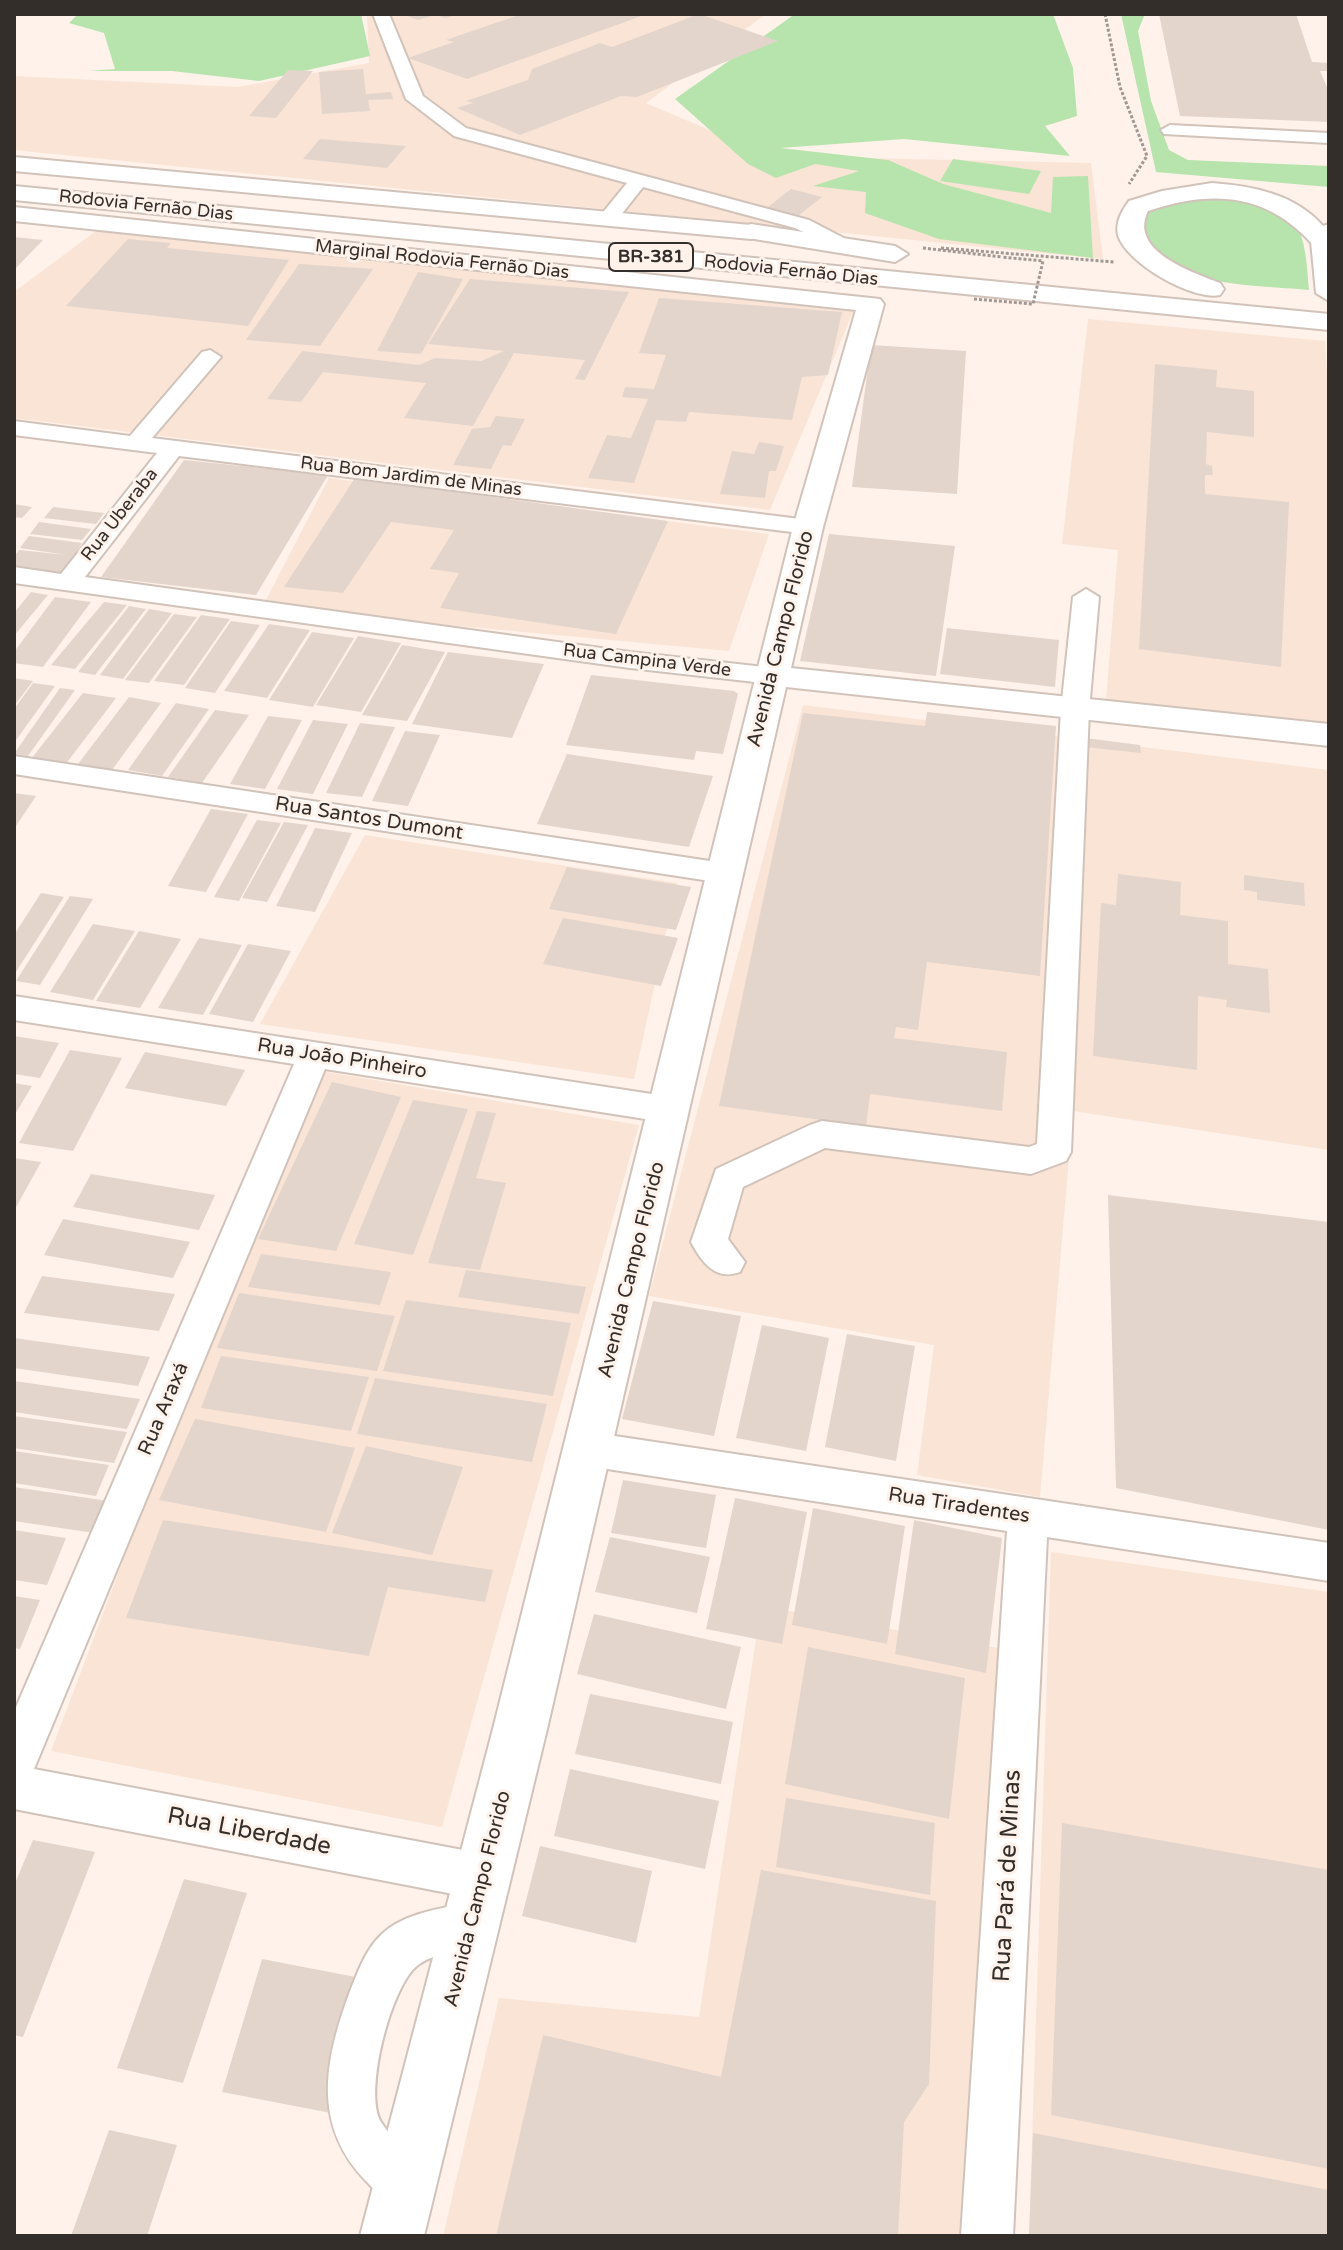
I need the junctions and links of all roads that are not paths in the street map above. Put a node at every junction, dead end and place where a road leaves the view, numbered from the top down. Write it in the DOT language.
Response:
graph roads {
  1 [pos="381,14"];
  2 [pos="1170,130"];
  3 [pos="1329,138"];
  4 [pos="14,164"];
  5 [pos="14,176"];
  6 [pos="637,182"];
  7 [pos="14,193"];
  8 [pos="14,214"];
  9 [pos="606,221"];
  10 [pos="751,232"];
  11 [pos="1326,237"];
  12 [pos="849,246"];
  13 [pos="936,264"];
  14 [pos="1211,289"];
  15 [pos="1329,293"];
  16 [pos="1329,302"];
  17 [pos="871,304"];
  18 [pos="1287,308"];
  19 [pos="1329,322"];
  20 [pos="210,357"];
  21 [pos="14,428"];
  22 [pos="136,443"];
  23 [pos="173,448"];
  24 [pos="808,527"];
  25 [pos="14,575"];
  26 [pos="67,583"];
  27 [pos="1086,597"];
  28 [pos="773,676"];
  29 [pos="1075,710"];
  30 [pos="1329,735"];
  31 [pos="14,765"];
  32 [pos="723,873"];
  33 [pos="14,1008"];
  34 [pos="315,1054"];
  35 [pos="671,1110"];
  36 [pos="727,1262"];
  37 [pos="588,1449"];
  38 [pos="1028,1516"];
  39 [pos="1329,1562"];
  40 [pos="14,1764"];
  41 [pos="14,1787"];
  42 [pos="478,1901"];
  43 [pos="398,2210"];
  44 [pos="987,2236"];
  1 -- 6 [label="street"];
  2 -- 3 [label="street"];
  4 -- 9 [label="main road, Rodovia Fernão Dias / BR-381"];
  5 -- 13 [label="highway, Rodovia Fernão Dias / BR-381"];
  6 -- 9 [label="street"];
  6 -- 12 [label="street"];
  7 -- 18 [label="highway, Rodovia Fernão Dias / BR-381"];
  8 -- 17 [label="main road, Marginal Rodovia Fernão Dias / BR-381"];
  9 -- 10 [label="main road, Rodovia Fernão Dias / BR-381"];
  10 -- 12 [label="highway, BR-381"];
  11 -- 14 [label="highway, BR-381"];
  11 -- 15 [label="main road"];
  12 -- 13 [label="highway, BR-381"];
  13 -- 14 [label="highway, Rodovia Fernão Dias / BR-381"];
  14 -- 18 [label="highway, Rodovia Fernão Dias / BR-381"];
  16 -- 18 [label="highway, Rodovia Fernão Dias / BR-381"];
  17 -- 24 [label="main road, Avenida Campo Florido"];
  18 -- 19 [label="highway, Rodovia Fernão Dias / BR-381"];
  20 -- 22 [label="street"];
  21 -- 22 [label="street, Rua Bom Jardim de Minas"];
  22 -- 23 [label="street, Rua Bom Jardim de Minas"];
  23 -- 24 [label="street, Rua Bom Jardim de Minas"];
  23 -- 26 [label="street, Rua Uberaba"];
  24 -- 28 [label="main road, Avenida Campo Florido"];
  25 -- 26 [label="street, Rua Campina Verde"];
  26 -- 28 [label="street, Rua Campina Verde"];
  27 -- 29 [label="street"];
  28 -- 29 [label="main road, Rua Campina Verde"];
  28 -- 32 [label="main road, Avenida Campo Florido"];
  29 -- 30 [label="main road, Rua Campina Verde"];
  29 -- 36 [label="street"];
  31 -- 32 [label="street, Rua Santos Dumont"];
  32 -- 35 [label="main road, Avenida Campo Florido"];
  33 -- 34 [label="street, Rua João Pinheiro"];
  34 -- 35 [label="street, Rua João Pinheiro"];
  34 -- 40 [label="street, Rua Araxá"];
  35 -- 37 [label="main road, Avenida Campo Florido"];
  37 -- 38 [label="street, Rua Tiradentes"];
  37 -- 42 [label="main road, Avenida Campo Florido"];
  38 -- 39 [label="street, Rua Tiradentes"];
  38 -- 44 [label="street, Rua Pará de Minas"];
  41 -- 42 [label="street, Rua Liberdade"];
  42 -- 43 [label="main road, Avenida Campo Florido"];
  42 -- 43 [label="street"];
}
